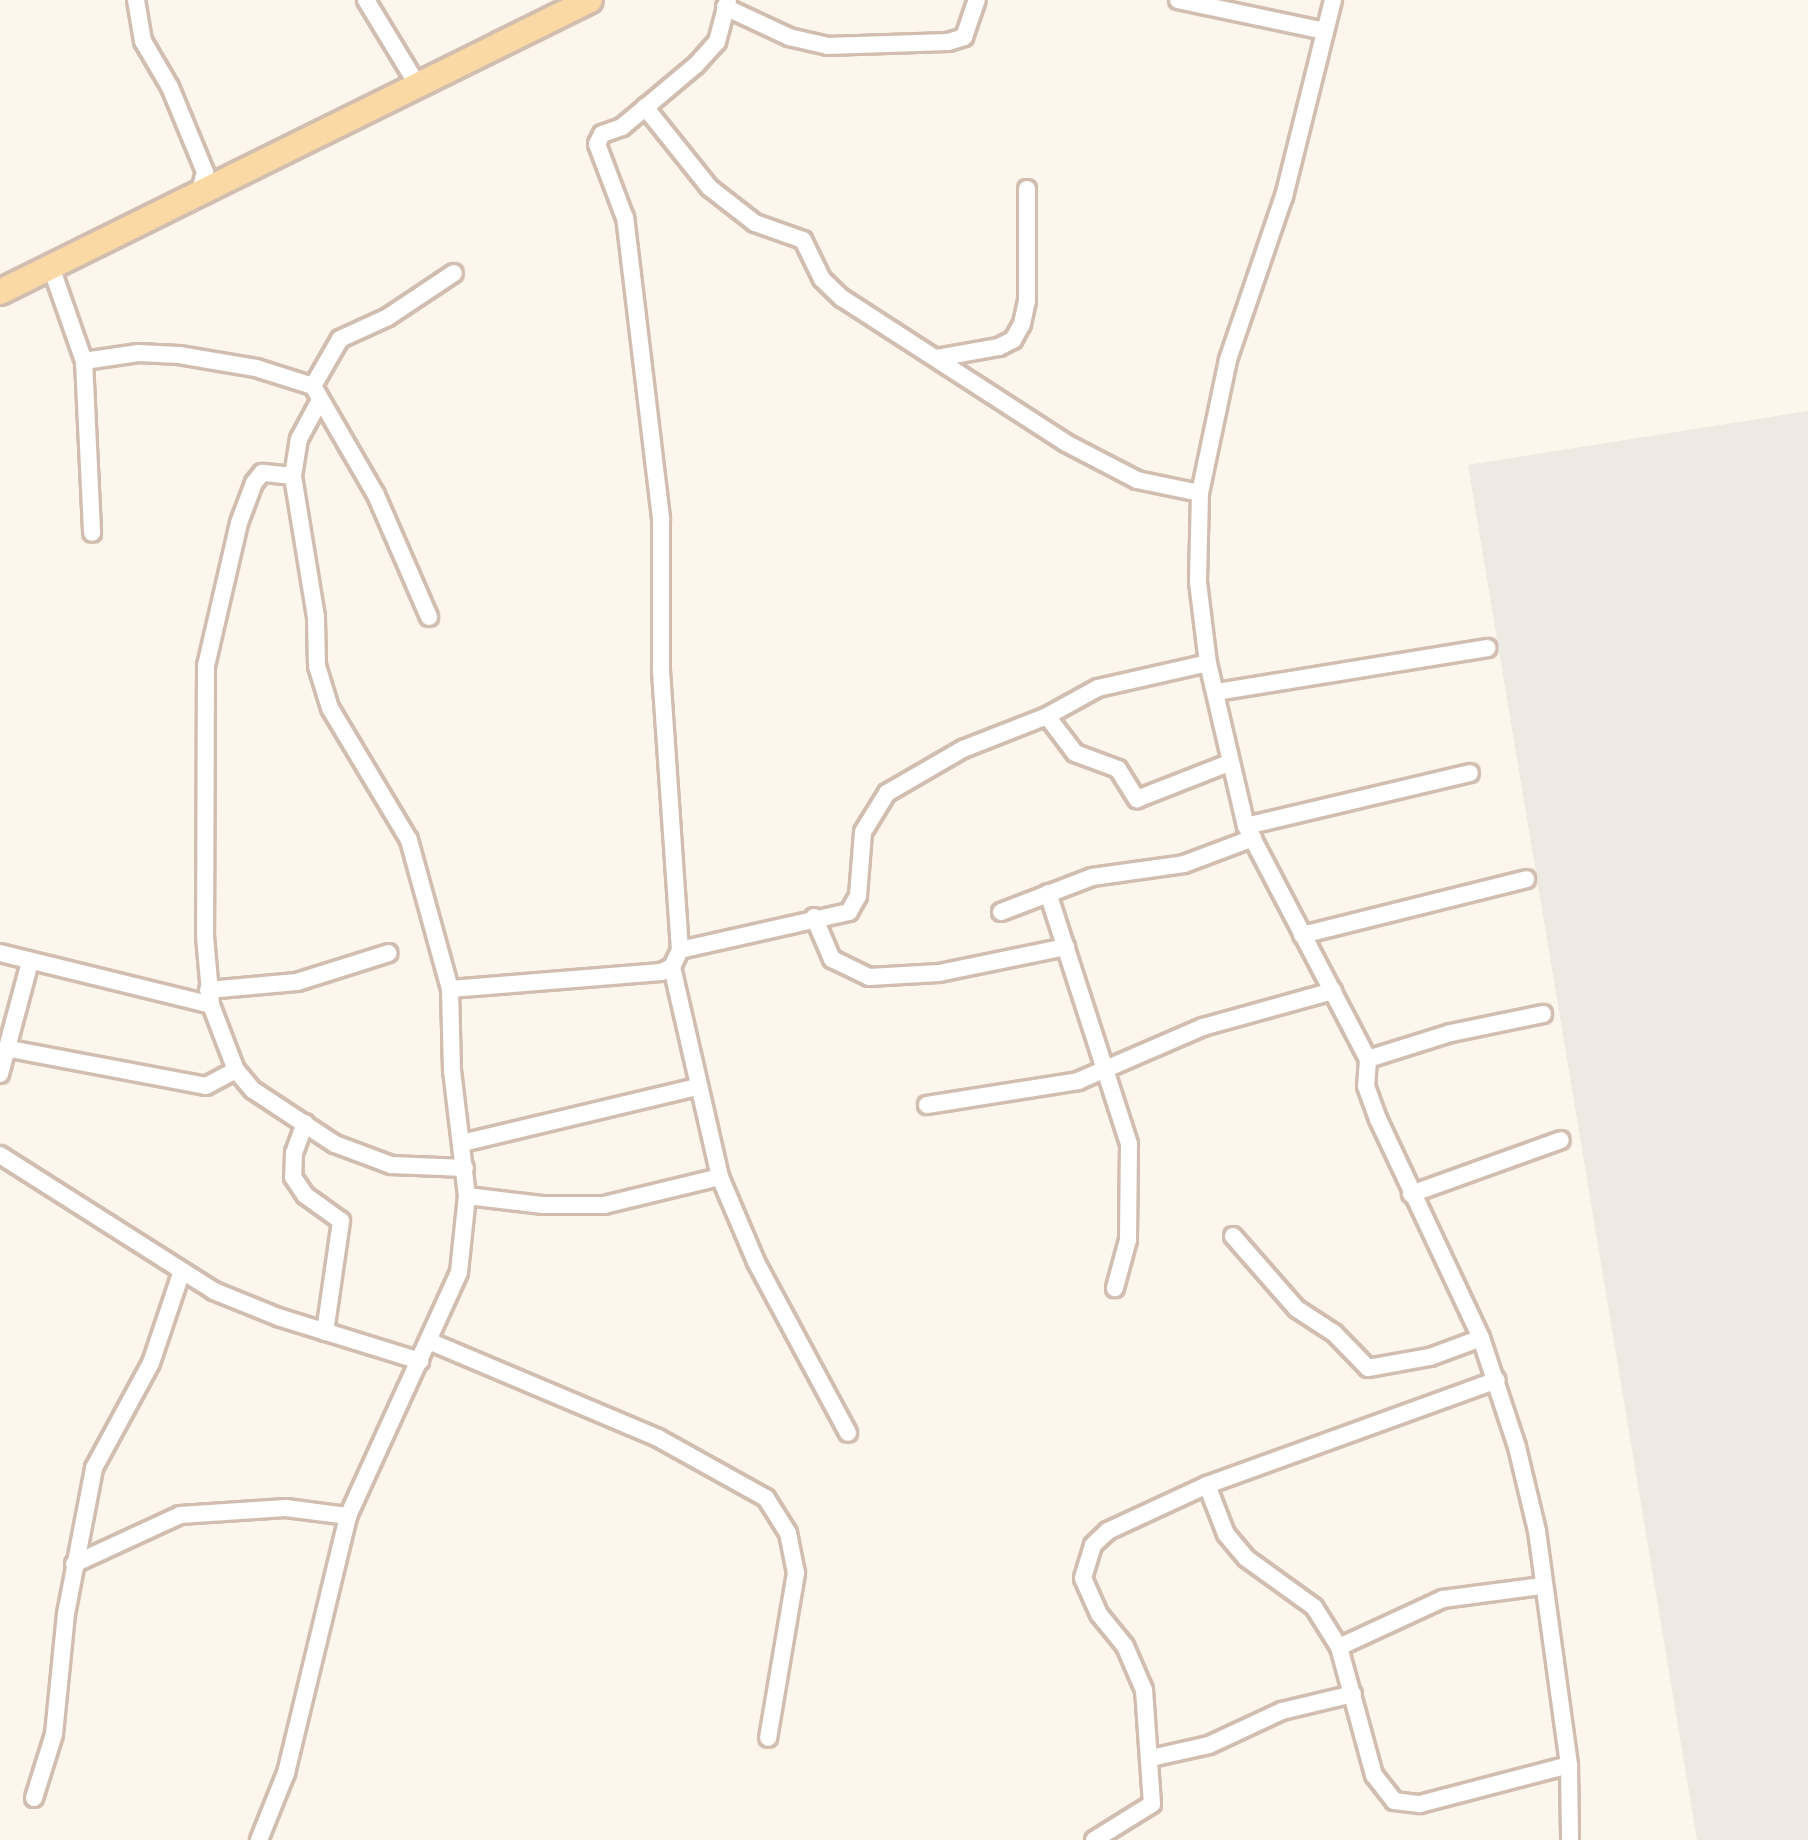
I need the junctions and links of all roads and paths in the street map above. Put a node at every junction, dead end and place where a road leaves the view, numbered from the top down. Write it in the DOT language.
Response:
graph roads {
  1 [pos="136,0"];
  2 [pos="366,0"];
  3 [pos="590,0"];
  4 [pos="977,0"];
  5 [pos="1178,0"];
  6 [pos="1333,0"];
  7 [pos="727,3"];
  8 [pos="1325,31"];
  9 [pos="418,86"];
  10 [pos="644,107"];
  11 [pos="1027,189"];
  12 [pos="199,194"];
  13 [pos="51,267"];
  14 [pos="454,273"];
  15 [pos="0,292"];
  16 [pos="937,358"];
  17 [pos="84,361"];
  18 [pos="316,393"];
  19 [pos="293,476"];
  20 [pos="1200,493"];
  21 [pos="92,533"];
  22 [pos="428,617"];
  23 [pos="1487,648"];
  24 [pos="1208,663"];
  25 [pos="1216,692"];
  26 [pos="1047,716"];
  27 [pos="1229,763"];
  28 [pos="1469,773"];
  29 [pos="1250,832"];
  30 [pos="1526,880"];
  31 [pos="1048,893"];
  32 [pos="1001,912"];
  33 [pos="814,917"];
  34 [pos="1302,935"];
  35 [pos="1066,947"];
  36 [pos="0,953"];
  37 [pos="389,953"];
  38 [pos="676,958"];
  39 [pos="30,962"];
  40 [pos="450,989"];
  41 [pos="1333,991"];
  42 [pos="210,998"];
  43 [pos="1543,1014"];
  44 [pos="10,1049"];
  45 [pos="1368,1059"];
  46 [pos="236,1070"];
  47 [pos="1108,1071"];
  48 [pos="0,1074"];
  49 [pos="697,1087"];
  50 [pos="927,1105"];
  51 [pos="305,1123"];
  52 [pos="1562,1140"];
  53 [pos="462,1143"];
  54 [pos="0,1155"];
  55 [pos="465,1168"];
  56 [pos="720,1177"];
  57 [pos="1411,1194"];
  58 [pos="467,1196"];
  59 [pos="1233,1236"];
  60 [pos="181,1274"];
  61 [pos="1114,1288"];
  62 [pos="326,1332"];
  63 [pos="1481,1338"];
  64 [pos="431,1342"];
  65 [pos="420,1361"];
  66 [pos="1497,1380"];
  67 [pos="848,1432"];
  68 [pos="1207,1485"];
  69 [pos="349,1516"];
  70 [pos="74,1564"];
  71 [pos="1542,1586"];
  72 [pos="1339,1647"];
  73 [pos="1353,1694"];
  74 [pos="768,1738"];
  75 [pos="1151,1758"];
  76 [pos="1569,1765"];
  77 [pos="34,1798"];
  78 [pos="259,1840"];
  79 [pos="1094,1840"];
  80 [pos="1570,1840"];
  1 -- 12 [label="street"];
  2 -- 9 [label="street"];
  3 -- 9 [label="main road"];
  4 -- 7 [label="street"];
  5 -- 8 [label="street"];
  6 -- 8 [label="street"];
  7 -- 10 [label="street"];
  8 -- 20 [label="street"];
  9 -- 12 [label="main road"];
  10 -- 16 [label="street"];
  10 -- 38 [label="street"];
  11 -- 16 [label="street"];
  12 -- 13 [label="main road"];
  13 -- 15 [label="main road"];
  13 -- 17 [label="street"];
  14 -- 18 [label="street"];
  16 -- 20 [label="street"];
  17 -- 18 [label="street"];
  17 -- 21 [label="street"];
  18 -- 19 [label="street"];
  18 -- 22 [label="street"];
  19 -- 40 [label="street"];
  19 -- 42 [label="street"];
  20 -- 24 [label="street"];
  23 -- 25 [label="street"];
  24 -- 25 [label="street"];
  24 -- 26 [label="street"];
  25 -- 27 [label="street"];
  26 -- 27 [label="street"];
  26 -- 33 [label="street"];
  27 -- 29 [label="street"];
  28 -- 29 [label="street"];
  29 -- 31 [label="street"];
  29 -- 34 [label="street"];
  30 -- 34 [label="street"];
  31 -- 32 [label="street"];
  31 -- 35 [label="street"];
  33 -- 35 [label="street"];
  33 -- 38 [label="street"];
  34 -- 41 [label="street"];
  35 -- 47 [label="street"];
  36 -- 39 [label="street"];
  37 -- 42 [label="street"];
  38 -- 40 [label="street"];
  38 -- 49 [label="street"];
  39 -- 42 [label="street"];
  39 -- 44 [label="street"];
  40 -- 53 [label="street"];
  41 -- 45 [label="street"];
  41 -- 47 [label="street"];
  42 -- 46 [label="street"];
  43 -- 45 [label="street"];
  44 -- 46 [label="street"];
  44 -- 48 [label="street"];
  45 -- 57 [label="street"];
  46 -- 51 [label="street"];
  47 -- 50 [label="street"];
  47 -- 61 [label="street"];
  49 -- 53 [label="street"];
  49 -- 56 [label="street"];
  51 -- 55 [label="street"];
  51 -- 62 [label="street"];
  52 -- 57 [label="street"];
  53 -- 55 [label="street"];
  54 -- 60 [label="street"];
  55 -- 58 [label="street"];
  56 -- 58 [label="street"];
  56 -- 67 [label="street"];
  57 -- 63 [label="street"];
  58 -- 64 [label="street"];
  59 -- 63 [label="street"];
  60 -- 62 [label="street"];
  60 -- 70 [label="street"];
  62 -- 65 [label="street"];
  63 -- 66 [label="street"];
  64 -- 65 [label="street"];
  64 -- 74 [label="street"];
  65 -- 69 [label="street"];
  66 -- 68 [label="street"];
  66 -- 71 [label="street"];
  68 -- 72 [label="street"];
  68 -- 75 [label="street"];
  69 -- 70 [label="street"];
  69 -- 78 [label="street"];
  70 -- 77 [label="street"];
  71 -- 72 [label="street"];
  71 -- 76 [label="street"];
  72 -- 73 [label="street"];
  73 -- 75 [label="street"];
  73 -- 76 [label="street"];
  75 -- 79 [label="street"];
  76 -- 80 [label="street"];
}
